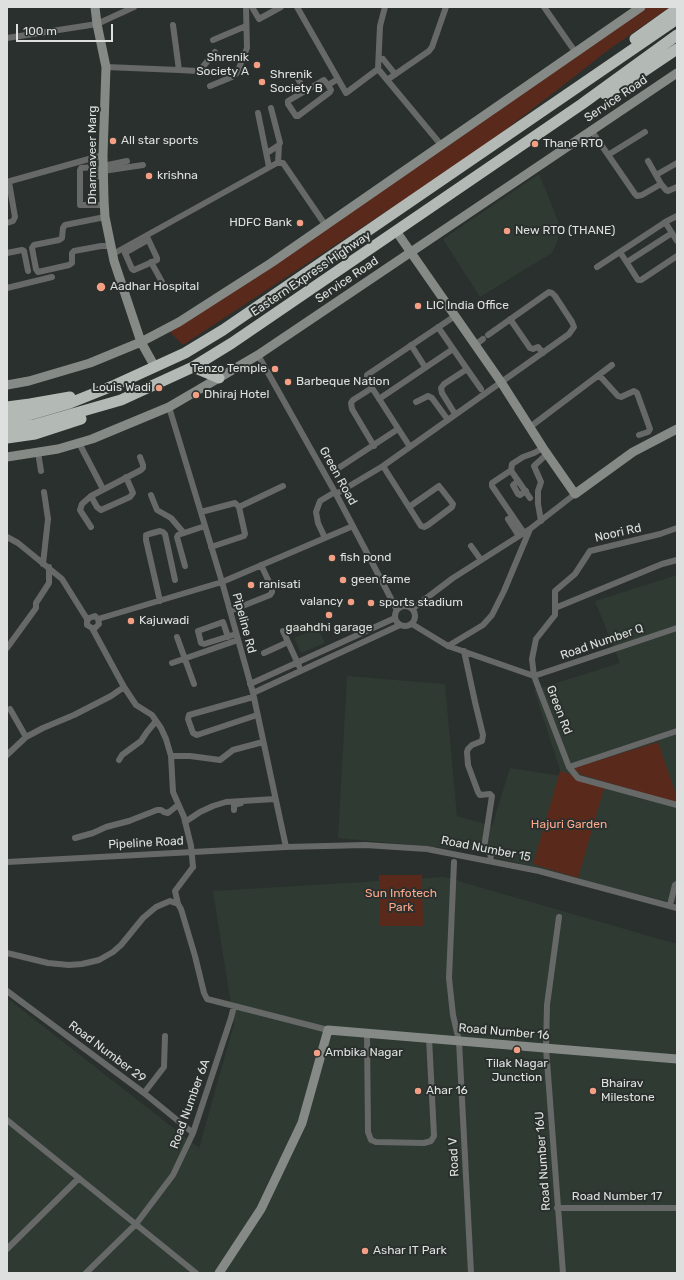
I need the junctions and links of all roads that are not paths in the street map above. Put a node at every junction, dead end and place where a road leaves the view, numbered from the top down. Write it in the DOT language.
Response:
graph roads {
  1 [pos="95,7"];
  2 [pos="134,7"];
  3 [pos="246,7"];
  4 [pos="252,7"];
  5 [pos="281,7"];
  6 [pos="297,7"];
  7 [pos="385,7"];
  8 [pos="446,7"];
  9 [pos="544,7"];
  10 [pos="641,7"];
  11 [pos="677,10"];
  12 [pos="677,20"];
  13 [pos="96,24"];
  14 [pos="173,25"];
  15 [pos="246,26"];
  16 [pos="677,35"];
  17 [pos="7,38"];
  18 [pos="213,40"];
  19 [pos="677,49"];
  20 [pos="215,52"];
  21 [pos="576,53"];
  22 [pos="383,59"];
  23 [pos="106,67"];
  24 [pos="378,69"];
  25 [pos="179,70"];
  26 [pos="677,73"];
  27 [pos="395,74"];
  28 [pos="298,79"];
  29 [pos="338,79"];
  30 [pos="386,80"];
  31 [pos="328,85"];
  32 [pos="210,86"];
  33 [pos="305,91"];
  34 [pos="573,91"];
  35 [pos="582,104"];
  36 [pos="271,108"];
  37 [pos="258,113"];
  38 [pos="591,130"];
  39 [pos="646,132"];
  40 [pos="279,145"];
  41 [pos="442,146"];
  42 [pos="267,153"];
  43 [pos="103,155"];
  44 [pos="608,155"];
  45 [pos="127,161"];
  46 [pos="648,161"];
  47 [pos="278,163"];
  48 [pos="677,163"];
  49 [pos="143,165"];
  50 [pos="269,167"];
  51 [pos="103,171"];
  52 [pos="656,175"];
  53 [pos="8,182"];
  54 [pos="660,184"];
  55 [pos="677,187"];
  56 [pos="104,204"];
  57 [pos="677,216"];
  58 [pos="106,217"];
  59 [pos="665,222"];
  60 [pos="7,223"];
  61 [pos="326,226"];
  62 [pos="396,231"];
  63 [pos="672,233"];
  64 [pos="147,238"];
  65 [pos="677,241"];
  66 [pos="112,250"];
  67 [pos="410,252"];
  68 [pos="620,252"];
  69 [pos="7,253"];
  70 [pos="677,256"];
  71 [pos="151,262"];
  72 [pos="627,262"];
  73 [pos="597,267"];
  74 [pos="28,271"];
  75 [pos="52,277"];
  76 [pos="162,282"];
  77 [pos="7,288"];
  78 [pos="455,316"];
  79 [pos="510,320"];
  80 [pos="438,327"];
  81 [pos="488,334"];
  82 [pos="483,339"];
  83 [pos="141,342"];
  84 [pos="411,345"];
  85 [pos="475,345"];
  86 [pos="453,349"];
  87 [pos="543,353"];
  88 [pos="258,355"];
  89 [pos="612,365"];
  90 [pos="155,367"];
  91 [pos="193,367"];
  92 [pos="425,367"];
  93 [pos="467,369"];
  94 [pos="599,375"];
  95 [pos="218,378"];
  96 [pos="501,382"];
  97 [pos="7,385"];
  98 [pos="115,385"];
  99 [pos="372,388"];
  100 [pos="481,389"];
  101 [pos="379,399"];
  102 [pos="121,400"];
  103 [pos="416,402"];
  104 [pos="7,407"];
  105 [pos="169,408"];
  106 [pos="455,414"];
  107 [pos="7,417"];
  108 [pos="448,420"];
  109 [pos="530,426"];
  110 [pos="7,428"];
  111 [pos="677,429"];
  112 [pos="398,430"];
  113 [pos="639,435"];
  114 [pos="7,438"];
  115 [pos="79,443"];
  116 [pos="374,446"];
  117 [pos="410,447"];
  118 [pos="545,451"];
  119 [pos="38,452"];
  120 [pos="7,457"];
  121 [pos="140,457"];
  122 [pos="383,466"];
  123 [pos="41,470"];
  124 [pos="334,471"];
  125 [pos="511,471"];
  126 [pos="126,477"];
  127 [pos="283,486"];
  128 [pos="103,489"];
  129 [pos="44,492"];
  130 [pos="336,493"];
  131 [pos="575,494"];
  132 [pos="151,495"];
  133 [pos="91,496"];
  134 [pos="530,498"];
  135 [pos="239,507"];
  136 [pos="410,507"];
  137 [pos="201,512"];
  138 [pos="508,519"];
  139 [pos="541,521"];
  140 [pos="205,526"];
  141 [pos="353,526"];
  142 [pos="91,527"];
  143 [pos="677,528"];
  144 [pos="183,532"];
  145 [pos="524,533"];
  146 [pos="7,537"];
  147 [pos="325,538"];
  148 [pos="471,546"];
  149 [pos="212,547"];
  150 [pos="481,560"];
  151 [pos="677,560"];
  152 [pos="261,565"];
  153 [pos="46,566"];
  154 [pos="185,566"];
  155 [pos="175,580"];
  156 [pos="222,582"];
  157 [pos="160,601"];
  158 [pos="555,608"];
  159 [pos="412,609"];
  160 [pos="397,610"];
  161 [pos="230,612"];
  162 [pos="395,618"];
  163 [pos="88,619"];
  164 [pos="98,619"];
  165 [pos="412,624"];
  166 [pos="400,626"];
  167 [pos="92,628"];
  168 [pos="677,628"];
  169 [pos="283,631"];
  170 [pos="228,636"];
  171 [pos="177,637"];
  172 [pos="237,637"];
  173 [pos="288,642"];
  174 [pos="448,646"];
  175 [pos="7,648"];
  176 [pos="464,651"];
  177 [pos="264,653"];
  178 [pos="184,658"];
  179 [pos="172,662"];
  180 [pos="298,663"];
  181 [pos="301,671"];
  182 [pos="534,676"];
  183 [pos="194,684"];
  184 [pos="250,684"];
  185 [pos="124,687"];
  186 [pos="253,695"];
  187 [pos="10,709"];
  188 [pos="257,715"];
  189 [pos="156,721"];
  190 [pos="677,731"];
  191 [pos="26,737"];
  192 [pos="263,742"];
  193 [pos="7,755"];
  194 [pos="172,756"];
  195 [pos="119,760"];
  196 [pos="568,767"];
  197 [pos="275,799"];
  198 [pos="244,801"];
  199 [pos="677,805"];
  200 [pos="178,806"];
  201 [pos="234,810"];
  202 [pos="185,822"];
  203 [pos="75,838"];
  204 [pos="286,847"];
  205 [pos="490,861"];
  206 [pos="7,862"];
  207 [pos="454,862"];
  208 [pos="677,884"];
  209 [pos="178,904"];
  210 [pos="670,905"];
  211 [pos="677,908"];
  212 [pos="559,917"];
  213 [pos="7,953"];
  214 [pos="7,991"];
  215 [pos="234,1006"];
  216 [pos="328,1030"];
  217 [pos="367,1033"];
  218 [pos="165,1036"];
  219 [pos="428,1038"];
  220 [pos="459,1041"];
  221 [pos="546,1048"];
  222 [pos="677,1059"];
  223 [pos="144,1093"];
  224 [pos="7,1120"];
  225 [pos="193,1132"];
  226 [pos="79,1178"];
  227 [pos="557,1208"];
  228 [pos="677,1208"];
  229 [pos="136,1224"];
  230 [pos="7,1250"];
  231 [pos="86,1273"];
  232 [pos="196,1273"];
  233 [pos="219,1273"];
  234 [pos="471,1273"];
  235 [pos="563,1273"];
  1 -- 13 [label="street, Dharmaveer Marg"];
  2 -- 13 [label="street"];
  3 -- 15 [label="street"];
  4 -- 5 [label="street"];
  6 -- 29 [label="street"];
  7 -- 24 [label="street"];
  8 -- 27 [label="street"];
  9 -- 21 [label="street"];
  10 -- 21 [label="street"];
  11 -- 34 [label="highway"];
  12 -- 34 [label="highway"];
  13 -- 17 [label="street"];
  13 -- 23 [label="street, Dharmaveer Marg"];
  14 -- 25 [label="street"];
  15 -- 18 [label="street"];
  15 -- 32 [label="street"];
  16 -- 35 [label="highway"];
  19 -- 35 [label="highway"];
  20 -- 25 [label="street"];
  21 -- 41 [label="street"];
  22 -- 27 [label="street"];
  23 -- 25 [label="street"];
  23 -- 43 [label="street, Dharmaveer Marg"];
  24 -- 29 [label="street"];
  24 -- 30 [label="street"];
  26 -- 38 [label="street, Service Road"];
  27 -- 30 [label="street"];
  28 -- 33 [label="street"];
  29 -- 31 [label="street"];
  30 -- 41 [label="street"];
  31 -- 33 [label="street"];
  31 -- 33 [label="street"];
  34 -- 90 [label="highway, Eastern Express Highway"];
  35 -- 62 [label="highway, Eastern Express Highway"];
  36 -- 40 [label="street"];
  37 -- 42 [label="street"];
  38 -- 44 [label="street"];
  38 -- 67 [label="street, Service Road"];
  39 -- 44 [label="street"];
  40 -- 42 [label="street"];
  40 -- 47 [label="street"];
  41 -- 61 [label="street"];
  42 -- 50 [label="street"];
  43 -- 51 [label="street, Dharmaveer Marg"];
  43 -- 53 [label="street"];
  44 -- 54 [label="street"];
  45 -- 51 [label="street"];
  46 -- 52 [label="street"];
  47 -- 50 [label="street"];
  47 -- 61 [label="street"];
  48 -- 52 [label="street"];
  49 -- 51 [label="street"];
  50 -- 64 [label="street"];
  51 -- 56 [label="street, Dharmaveer Marg"];
  51 -- 56 [label="street"];
  52 -- 54 [label="street"];
  53 -- 60 [label="street"];
  54 -- 55 [label="street"];
  56 -- 58 [label="street, Dharmaveer Marg"];
  57 -- 59 [label="street"];
  58 -- 66 [label="street, Dharmaveer Marg"];
  58 -- 66 [label="street"];
  59 -- 63 [label="street"];
  59 -- 68 [label="street"];
  61 -- 83 [label="street"];
  62 -- 67 [label="street"];
  62 -- 91 [label="highway, Eastern Express Highway"];
  63 -- 65 [label="street"];
  63 -- 72 [label="street"];
  64 -- 66 [label="street"];
  64 -- 71 [label="street"];
  64 -- 71 [label="street"];
  66 -- 83 [label="street, Dharmaveer Marg"];
  67 -- 78 [label="street"];
  67 -- 88 [label="street, Service Road"];
  68 -- 72 [label="street"];
  68 -- 73 [label="street"];
  69 -- 74 [label="street"];
  70 -- 72 [label="street"];
  71 -- 76 [label="street"];
  75 -- 77 [label="street"];
  78 -- 80 [label="street"];
  78 -- 85 [label="street"];
  79 -- 81 [label="street"];
  79 -- 87 [label="street"];
  79 -- 87 [label="street"];
  80 -- 84 [label="street"];
  80 -- 86 [label="street"];
  82 -- 85 [label="street"];
  83 -- 90 [label="street, Dharmaveer Marg"];
  83 -- 97 [label="street"];
  84 -- 92 [label="street"];
  84 -- 99 [label="street"];
  85 -- 96 [label="street"];
  86 -- 92 [label="street"];
  86 -- 93 [label="street"];
  87 -- 96 [label="street"];
  88 -- 95 [label="street, Service Road"];
  88 -- 130 [label="street, Green Road"];
  89 -- 94 [label="street"];
  90 -- 98 [label="highway, Eastern Express Highway"];
  91 -- 95 [label="highway"];
  91 -- 102 [label="highway, Eastern Express Highway"];
  92 -- 101 [label="street"];
  93 -- 100 [label="street"];
  93 -- 106 [label="street"];
  94 -- 109 [label="street"];
  94 -- 113 [label="street"];
  95 -- 105 [label="street, Service Road"];
  96 -- 106 [label="street"];
  96 -- 109 [label="street"];
  98 -- 104 [label="highway"];
  98 -- 107 [label="highway, Eastern Express Highway"];
  99 -- 101 [label="street"];
  99 -- 116 [label="street"];
  101 -- 112 [label="street"];
  102 -- 110 [label="highway, Eastern Express Highway"];
  102 -- 114 [label="highway"];
  103 -- 108 [label="street"];
  105 -- 115 [label="street, Service Road"];
  105 -- 137 [label="street, Pipeline Rd"];
  106 -- 108 [label="street"];
  108 -- 117 [label="street"];
  109 -- 118 [label="street"];
  111 -- 131 [label="street"];
  112 -- 116 [label="street"];
  112 -- 117 [label="street"];
  115 -- 119 [label="street, Service Road"];
  115 -- 128 [label="street"];
  116 -- 124 [label="street"];
  117 -- 122 [label="street"];
  118 -- 125 [label="street"];
  118 -- 131 [label="street"];
  118 -- 139 [label="street"];
  119 -- 120 [label="street, Service Road"];
  119 -- 123 [label="street"];
  121 -- 126 [label="street"];
  122 -- 130 [label="street"];
  122 -- 136 [label="street"];
  125 -- 134 [label="street"];
  125 -- 145 [label="street"];
  126 -- 128 [label="street"];
  126 -- 133 [label="street"];
  127 -- 135 [label="street"];
  128 -- 133 [label="street"];
  129 -- 153 [label="street"];
  130 -- 141 [label="street, Green Road"];
  130 -- 147 [label="street"];
  131 -- 139 [label="street"];
  132 -- 144 [label="street"];
  133 -- 142 [label="street"];
  135 -- 137 [label="street"];
  135 -- 149 [label="street"];
  136 -- 136 [label="street"];
  137 -- 140 [label="street, Pipeline Rd"];
  138 -- 145 [label="street"];
  139 -- 145 [label="street"];
  140 -- 144 [label="street"];
  140 -- 149 [label="street, Pipeline Rd"];
  141 -- 147 [label="street"];
  141 -- 160 [label="street, Green Road"];
  143 -- 158 [label="street, Noori Rd"];
  144 -- 154 [label="street"];
  145 -- 150 [label="street"];
  145 -- 174 [label="street"];
  146 -- 153 [label="street"];
  147 -- 152 [label="street"];
  148 -- 150 [label="street"];
  149 -- 156 [label="street, Pipeline Rd"];
  150 -- 159 [label="street"];
  151 -- 158 [label="street"];
  152 -- 156 [label="street"];
  152 -- 161 [label="street"];
  153 -- 163 [label="street"];
  153 -- 175 [label="street"];
  155 -- 157 [label="street"];
  156 -- 157 [label="street"];
  156 -- 161 [label="street, Pipeline Rd"];
  157 -- 164 [label="street"];
  158 -- 182 [label="street, Noori Rd"];
  159 -- 160 [label="street"];
  159 -- 165 [label="street"];
  160 -- 162 [label="street"];
  161 -- 172 [label="street, Pipeline Rd"];
  162 -- 166 [label="street"];
  162 -- 180 [label="street"];
  163 -- 164 [label="street"];
  163 -- 167 [label="street"];
  164 -- 167 [label="street"];
  165 -- 166 [label="street"];
  165 -- 174 [label="street, Green Rd"];
  166 -- 181 [label="street"];
  167 -- 185 [label="street"];
  168 -- 182 [label="street, Road Number Q"];
  169 -- 173 [label="street"];
  170 -- 170 [label="street"];
  170 -- 172 [label="street"];
  171 -- 178 [label="street"];
  172 -- 178 [label="street"];
  172 -- 184 [label="street, Pipeline Rd"];
  173 -- 177 [label="street"];
  173 -- 180 [label="street"];
  174 -- 176 [label="street, Green Rd"];
  176 -- 182 [label="street, Green Rd"];
  176 -- 205 [label="street"];
  178 -- 179 [label="street"];
  178 -- 183 [label="street"];
  180 -- 181 [label="street"];
  180 -- 184 [label="street"];
  181 -- 186 [label="street"];
  182 -- 196 [label="street, Green Rd"];
  184 -- 186 [label="street, Pipeline Rd"];
  185 -- 189 [label="street"];
  185 -- 191 [label="street"];
  186 -- 188 [label="street, Pipeline Rd"];
  186 -- 188 [label="street"];
  187 -- 191 [label="street"];
  188 -- 192 [label="street, Pipeline Rd"];
  189 -- 194 [label="street"];
  189 -- 195 [label="street"];
  190 -- 196 [label="street"];
  191 -- 193 [label="street"];
  192 -- 194 [label="street"];
  192 -- 197 [label="street, Pipeline Rd"];
  194 -- 200 [label="street"];
  196 -- 199 [label="street, Green Rd"];
  197 -- 198 [label="street"];
  197 -- 204 [label="street, Pipeline Rd"];
  198 -- 201 [label="street"];
  198 -- 202 [label="street"];
  200 -- 202 [label="street"];
  200 -- 203 [label="street"];
  202 -- 209 [label="street, bridge"];
  204 -- 205 [label="street, Road Number 15"];
  204 -- 206 [label="street, Pipeline Road"];
  205 -- 210 [label="street, Road Number 15"];
  207 -- 220 [label="street, Road V"];
  208 -- 210 [label="street"];
  209 -- 213 [label="street"];
  209 -- 215 [label="street"];
  210 -- 211 [label="street, Road Number 15"];
  212 -- 221 [label="street, Road Number 16U"];
  214 -- 223 [label="street, Road Number 29"];
  215 -- 216 [label="street"];
  215 -- 225 [label="street, Road Number 6A"];
  216 -- 217 [label="street, Road Number 16"];
  216 -- 233 [label="street"];
  217 -- 219 [label="street, Road Number 16"];
  217 -- 219 [label="street"];
  218 -- 223 [label="street"];
  219 -- 220 [label="street, Road Number 16"];
  220 -- 221 [label="street, Road Number 16"];
  220 -- 234 [label="street, Road V"];
  221 -- 222 [label="street, Road Number 16"];
  221 -- 227 [label="street, Road Number 16U"];
  223 -- 225 [label="street, Road Number 29"];
  224 -- 226 [label="street"];
  225 -- 229 [label="street, Road Number 6A"];
  226 -- 229 [label="street"];
  226 -- 230 [label="street"];
  227 -- 228 [label="street, Road Number 17"];
  227 -- 235 [label="street, Road Number 16U"];
  229 -- 231 [label="street, Road Number 6A"];
  229 -- 232 [label="street"];
}
